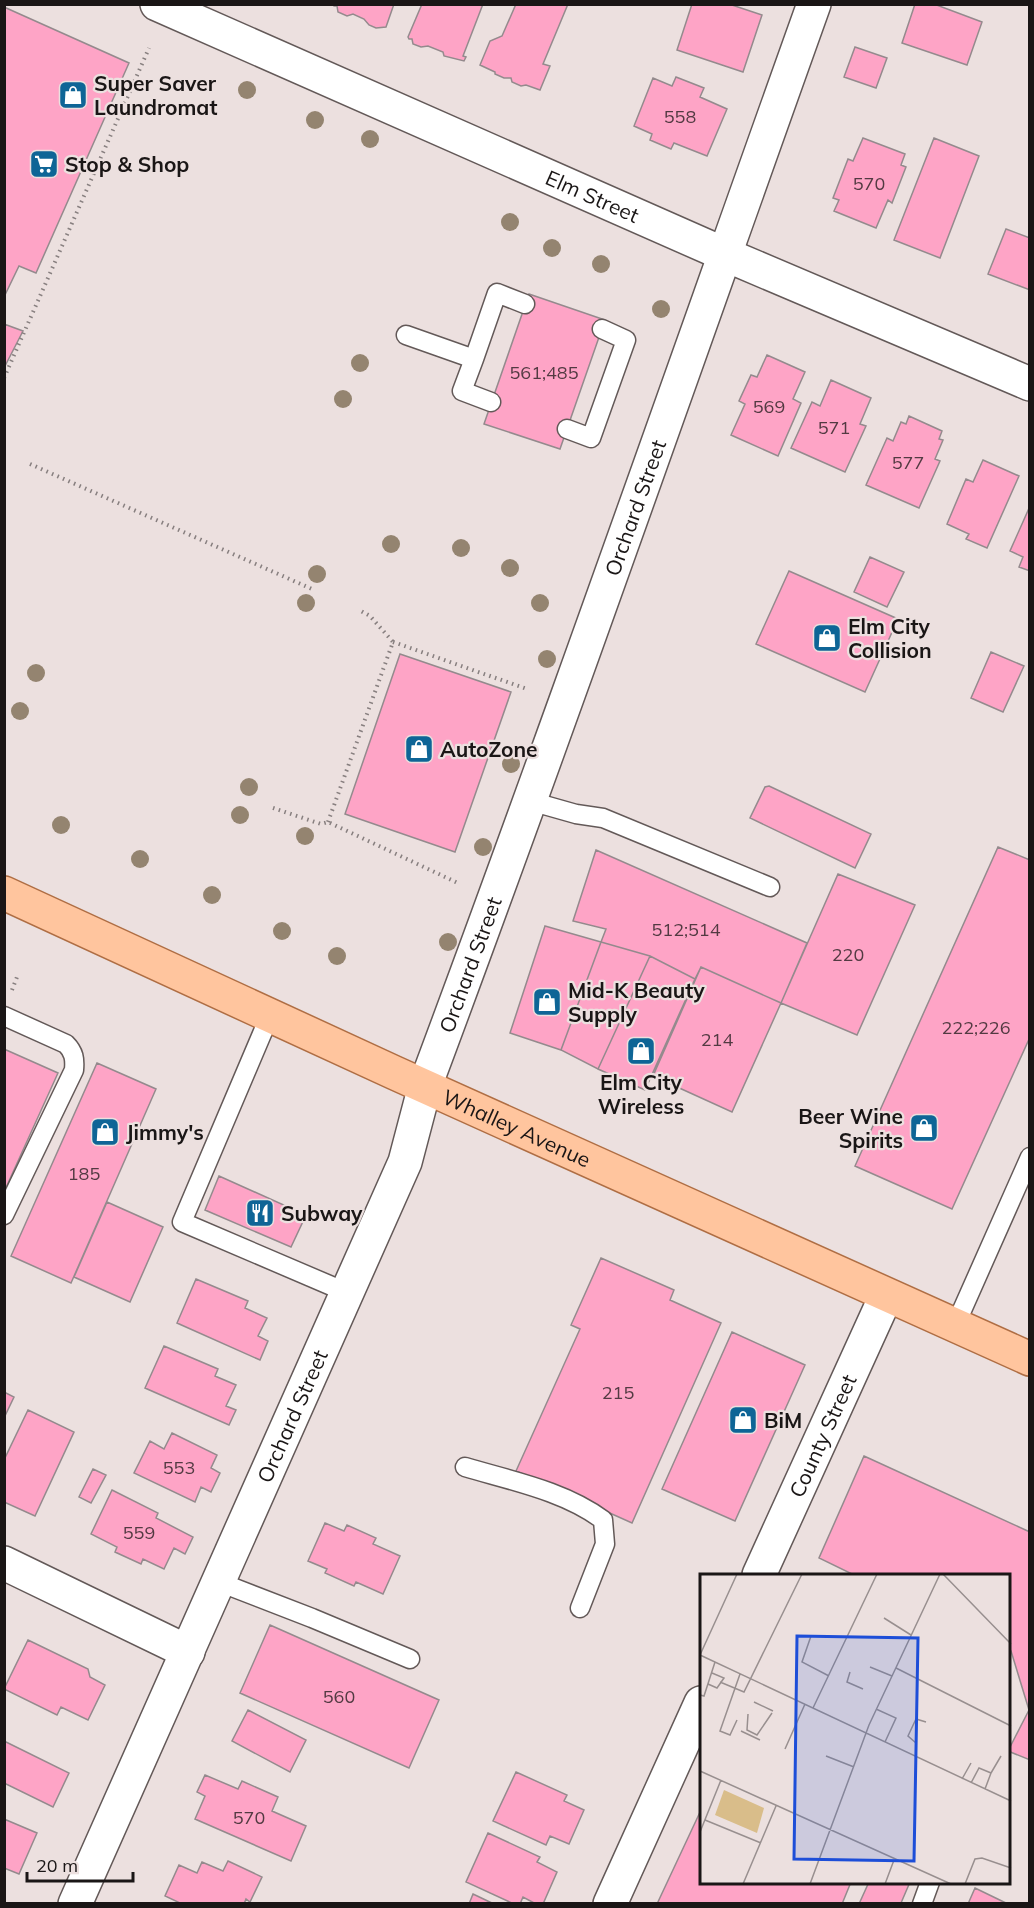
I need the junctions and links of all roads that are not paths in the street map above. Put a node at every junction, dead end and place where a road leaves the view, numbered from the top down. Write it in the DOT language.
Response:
graph roads {
  1 [pos="814,4"];
  2 [pos="169,7"];
  3 [pos="724,254"];
  4 [pos="525,304"];
  5 [pos="602,329"];
  6 [pos="406,335"];
  7 [pos="474,359"];
  8 [pos="1029,384"];
  9 [pos="491,402"];
  10 [pos="567,429"];
  11 [pos="530,801"];
  12 [pos="770,887"];
  13 [pos="4,892"];
  14 [pos="270,1015"];
  15 [pos="4,1016"];
  16 [pos="425,1086"];
  17 [pos="1029,1157"];
  18 [pos="4,1215"];
  19 [pos="348,1293"];
  20 [pos="886,1296"];
  21 [pos="955,1326"];
  22 [pos="1029,1359"];
  23 [pos="465,1467"];
  24 [pos="4,1563"];
  25 [pos="762,1574"];
  26 [pos="219,1582"];
  27 [pos="580,1608"];
  28 [pos="188,1653"];
  29 [pos="410,1659"];
  30 [pos="700,1704"];
  31 [pos="929,1884"];
  32 [pos="75,1904"];
  33 [pos="610,1904"];
  34 [pos="922,1904"];
  1 -- 3 [label="main road, Orchard Street"];
  2 -- 3 [label="main road, Elm Street"];
  3 -- 8 [label="main road, Elm Street"];
  3 -- 11 [label="main road, Orchard Street"];
  4 -- 7 [label="lane"];
  5 -- 10 [label="lane"];
  6 -- 7 [label="lane"];
  7 -- 9 [label="lane"];
  11 -- 12 [label="lane"];
  11 -- 16 [label="main road, Orchard Street"];
  13 -- 14 [label="main road, Whalley Avenue"];
  14 -- 16 [label="main road, Whalley Avenue"];
  14 -- 19 [label="lane"];
  15 -- 18 [label="lane"];
  16 -- 19 [label="main road, Orchard Street"];
  16 -- 20 [label="main road, Whalley Avenue"];
  17 -- 21 [label="lane"];
  19 -- 26 [label="main road, Orchard Street"];
  20 -- 21 [label="main road, Whalley Avenue"];
  20 -- 25 [label="main road, County Street"];
  21 -- 22 [label="main road, Whalley Avenue"];
  23 -- 27 [label="lane"];
  24 -- 28 [label="main road"];
  26 -- 28 [label="main road, Orchard Street"];
  26 -- 29 [label="lane"];
  28 -- 32 [label="main road, Orchard Street"];
  30 -- 33 [label="main road"];
  31 -- 34 [label="lane"];
}
